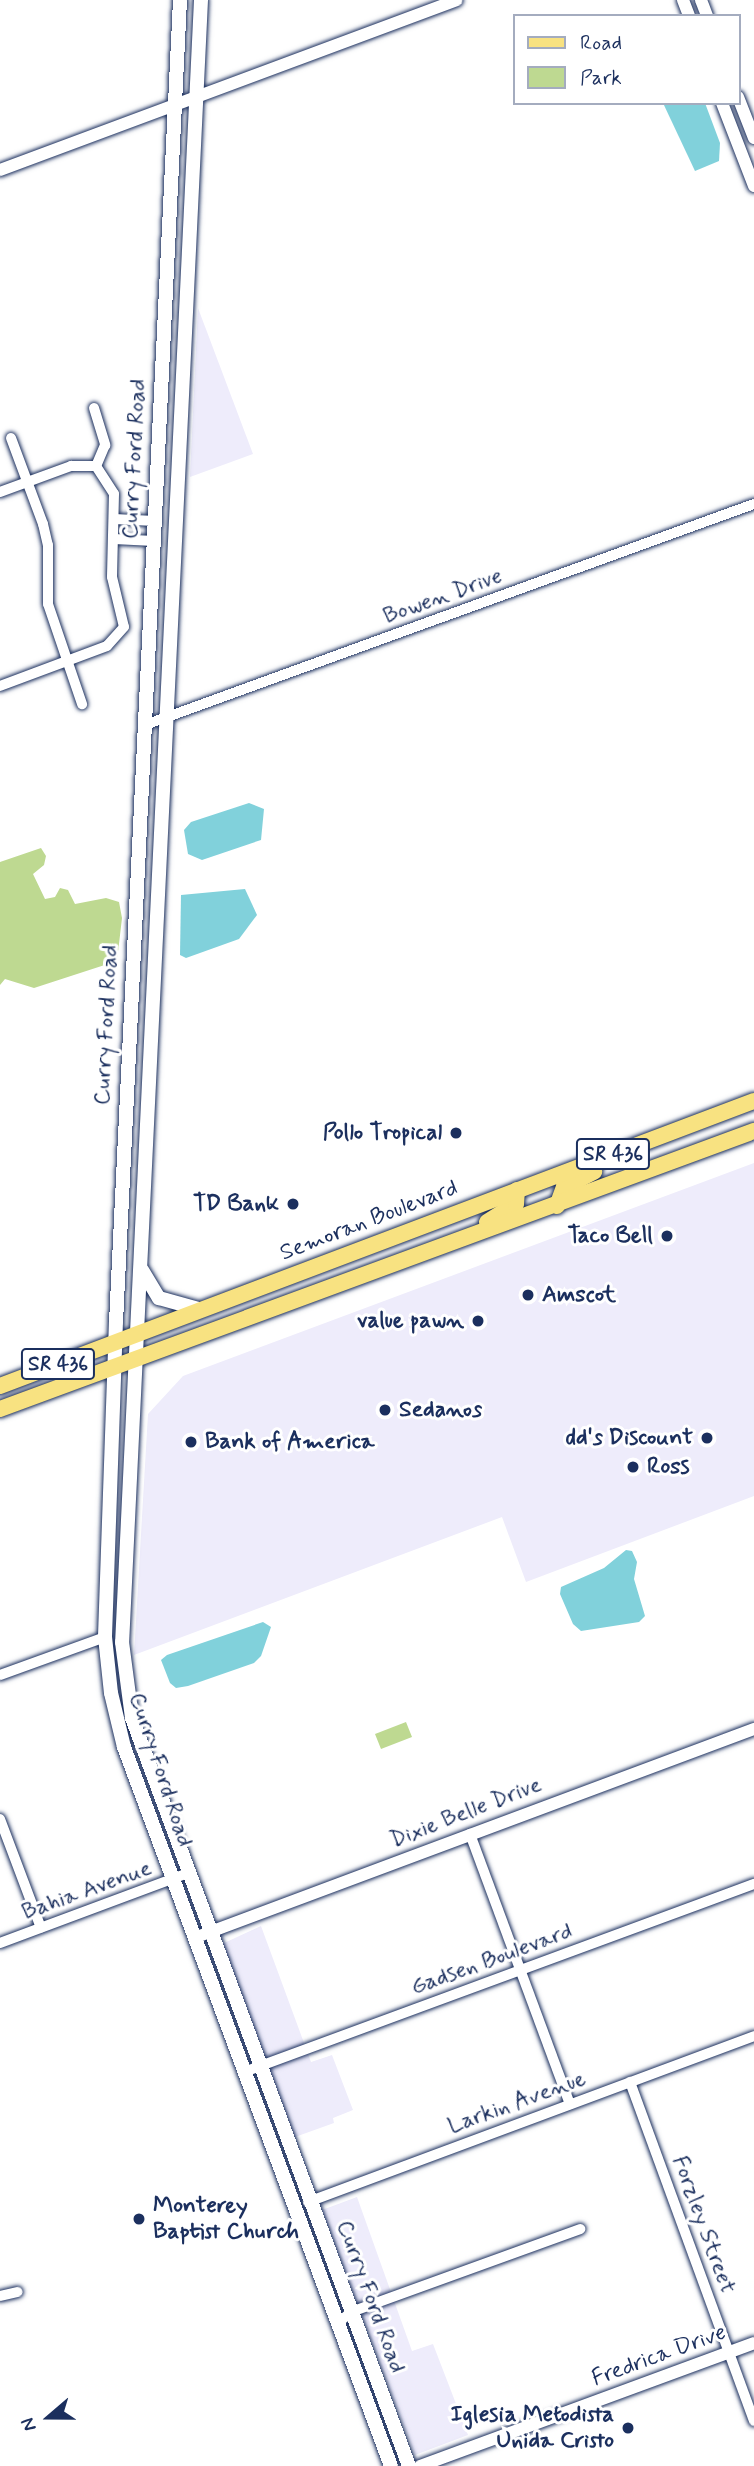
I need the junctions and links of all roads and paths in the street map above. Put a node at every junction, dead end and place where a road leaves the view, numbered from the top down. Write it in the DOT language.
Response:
graph roads {
  1 [pos="180,0"];
  2 [pos="456,0"];
  3 [pos="200,4"];
  4 [pos="196,96"];
  5 [pos="740,102"];
  6 [pos="175,105"];
  7 [pos="723,105"];
  8 [pos="754,138"];
  9 [pos="0,170"];
  10 [pos="754,186"];
  11 [pos="164,322"];
  12 [pos="162,374"];
  13 [pos="179,404"];
  14 [pos="94,408"];
  15 [pos="11,438"];
  16 [pos="96,466"];
  17 [pos="26,482"];
  18 [pos="0,492"];
  19 [pos="754,504"];
  20 [pos="175,518"];
  21 [pos="114,519"];
  22 [pos="155,521"];
  23 [pos="114,539"];
  24 [pos="154,541"];
  25 [pos="169,631"];
  26 [pos="66,662"];
  27 [pos="0,687"];
  28 [pos="82,704"];
  29 [pos="165,718"];
  30 [pos="145,725"];
  31 [pos="137,880"];
  32 [pos="152,993"];
  33 [pos="132,998"];
  34 [pos="754,1101"];
  35 [pos="711,1117"];
  36 [pos="146,1124"];
  37 [pos="754,1131"];
  38 [pos="517,1190"];
  39 [pos="557,1206"];
  40 [pos="470,1238"];
  41 [pos="140,1263"];
  42 [pos="199,1309"];
  43 [pos="137,1334"];
  44 [pos="115,1342"];
  45 [pos="136,1363"];
  46 [pos="114,1370"];
  47 [pos="0,1386"];
  48 [pos="0,1409"];
  49 [pos="105,1637"];
  50 [pos="0,1675"];
  51 [pos="132,1718"];
  52 [pos="754,1729"];
  53 [pos="0,1819"];
  54 [pos="470,1834"];
  55 [pos="188,1873"];
  56 [pos="173,1880"];
  57 [pos="754,1884"];
  58 [pos="41,1928"];
  59 [pos="209,1933"];
  60 [pos="194,1938"];
  61 [pos="0,1943"];
  62 [pos="521,1970"];
  63 [pos="245,2026"];
  64 [pos="229,2032"];
  65 [pos="754,2036"];
  66 [pos="260,2066"];
  67 [pos="244,2072"];
  68 [pos="630,2082"];
  69 [pos="570,2105"];
  70 [pos="310,2200"];
  71 [pos="296,2210"];
  72 [pos="580,2229"];
  73 [pos="18,2292"];
  74 [pos="0,2296"];
  75 [pos="351,2312"];
  76 [pos="338,2323"];
  77 [pos="754,2343"];
  78 [pos="729,2352"];
  79 [pos="754,2421"];
  80 [pos="391,2466"];
  81 [pos="409,2466"];
  82 [pos="420,2466"];
  1 -- 6 [label="main road, Curry Ford Road"];
  2 -- 4 [label="street"];
  3 -- 4 [label="main road, Curry Ford Road"];
  4 -- 6 [label="street"];
  4 -- 13 [label="main road, Curry Ford Road"];
  5 -- 8 [label="street"];
  6 -- 9 [label="street"];
  6 -- 11 [label="main road, Curry Ford Road"];
  7 -- 10 [label="street"];
  11 -- 12 [label="main road, Curry Ford Road"];
  11 -- 13 [label="main road"];
  12 -- 20 [label="main road"];
  12 -- 22 [label="main road, Curry Ford Road"];
  13 -- 20 [label="main road, Curry Ford Road"];
  14 -- 16 [label="street"];
  15 -- 17 [label="street"];
  16 -- 17 [label="street"];
  16 -- 21 [label="street"];
  17 -- 18 [label="street"];
  17 -- 26 [label="street"];
  19 -- 29 [label="street, Bowen Drive"];
  20 -- 25 [label="main road, Curry Ford Road"];
  21 -- 22 [label="street"];
  21 -- 23 [label="street"];
  22 -- 24 [label="main road, Curry Ford Road"];
  22 -- 25 [label="main road"];
  23 -- 24 [label="street"];
  23 -- 26 [label="street"];
  24 -- 30 [label="main road, Curry Ford Road"];
  25 -- 29 [label="main road, Curry Ford Road"];
  26 -- 27 [label="street"];
  26 -- 28 [label="street"];
  29 -- 30 [label="street, Bowen Drive"];
  29 -- 32 [label="main road, Curry Ford Road"];
  30 -- 31 [label="main road, Curry Ford Road"];
  31 -- 32 [label="main road"];
  31 -- 33 [label="main road, Curry Ford Road"];
  32 -- 36 [label="main road, Curry Ford Road"];
  33 -- 36 [label="main road"];
  33 -- 44 [label="main road, Curry Ford Road"];
  34 -- 35 [label="main road, Semoran Boulevard / SR 436"];
  35 -- 38 [label="main road, Semoran Boulevard / SR 436"];
  35 -- 39 [label="main road"];
  36 -- 41 [label="main road, Curry Ford Road"];
  37 -- 39 [label="main road, SR 436"];
  38 -- 40 [label="main road"];
  38 -- 42 [label="main road, Semoran Boulevard / SR 436"];
  39 -- 40 [label="main road, SR 436"];
  40 -- 45 [label="main road, SR 436"];
  41 -- 42 [label="main road"];
  41 -- 43 [label="main road, Curry Ford Road"];
  42 -- 43 [label="main road, Semoran Boulevard / SR 436"];
  43 -- 44 [label="main road, Semoran Boulevard / SR 436"];
  43 -- 45 [label="main road, Curry Ford Road"];
  44 -- 46 [label="main road, Curry Ford Road"];
  44 -- 47 [label="main road, Semoran Boulevard / SR 436"];
  45 -- 46 [label="main road, SR 436"];
  45 -- 51 [label="main road, Curry Ford Road"];
  46 -- 48 [label="main road, SR 436"];
  46 -- 49 [label="main road, Curry Ford Road"];
  49 -- 50 [label="street"];
  49 -- 51 [label="main road"];
  49 -- 56 [label="main road, Curry Ford Road"];
  51 -- 55 [label="main road, Curry Ford Road"];
  52 -- 54 [label="street, Dixie Belle Drive"];
  53 -- 58 [label="street"];
  54 -- 59 [label="street, Dixie Belle Drive"];
  54 -- 62 [label="street"];
  55 -- 56 [label="street, Bahia Avenue"];
  55 -- 59 [label="main road, Curry Ford Road"];
  56 -- 58 [label="street, Bahia Avenue"];
  56 -- 60 [label="main road, Curry Ford Road"];
  57 -- 62 [label="street, Gadsen Boulevard"];
  58 -- 61 [label="street, Bahia Avenue"];
  59 -- 60 [label="street, Dixie Belle Drive"];
  59 -- 63 [label="main road, Curry Ford Road"];
  60 -- 64 [label="main road, Curry Ford Road"];
  62 -- 66 [label="street, Gadsen Boulevard"];
  62 -- 69 [label="street"];
  63 -- 64 [label="street"];
  63 -- 66 [label="main road, Curry Ford Road"];
  64 -- 67 [label="main road, Curry Ford Road"];
  65 -- 68 [label="street, Larkin Avenue"];
  66 -- 67 [label="street, Gadsen Boulevard"];
  66 -- 70 [label="main road, Curry Ford Road"];
  67 -- 71 [label="main road, Curry Ford Road"];
  68 -- 69 [label="street, Larkin Avenue"];
  68 -- 78 [label="street, Forzley Street"];
  69 -- 70 [label="street, Larkin Avenue"];
  70 -- 71 [label="street, Larkin Avenue"];
  70 -- 75 [label="main road, Curry Ford Road"];
  71 -- 76 [label="main road, Curry Ford Road"];
  72 -- 75 [label="street"];
  73 -- 74 [label="street"];
  75 -- 76 [label="street"];
  75 -- 81 [label="main road, Curry Ford Road"];
  76 -- 80 [label="main road, Curry Ford Road"];
  77 -- 78 [label="street, Fredrica Drive"];
  78 -- 79 [label="street, Forzley Street"];
  78 -- 82 [label="street, Fredrica Drive"];
}
